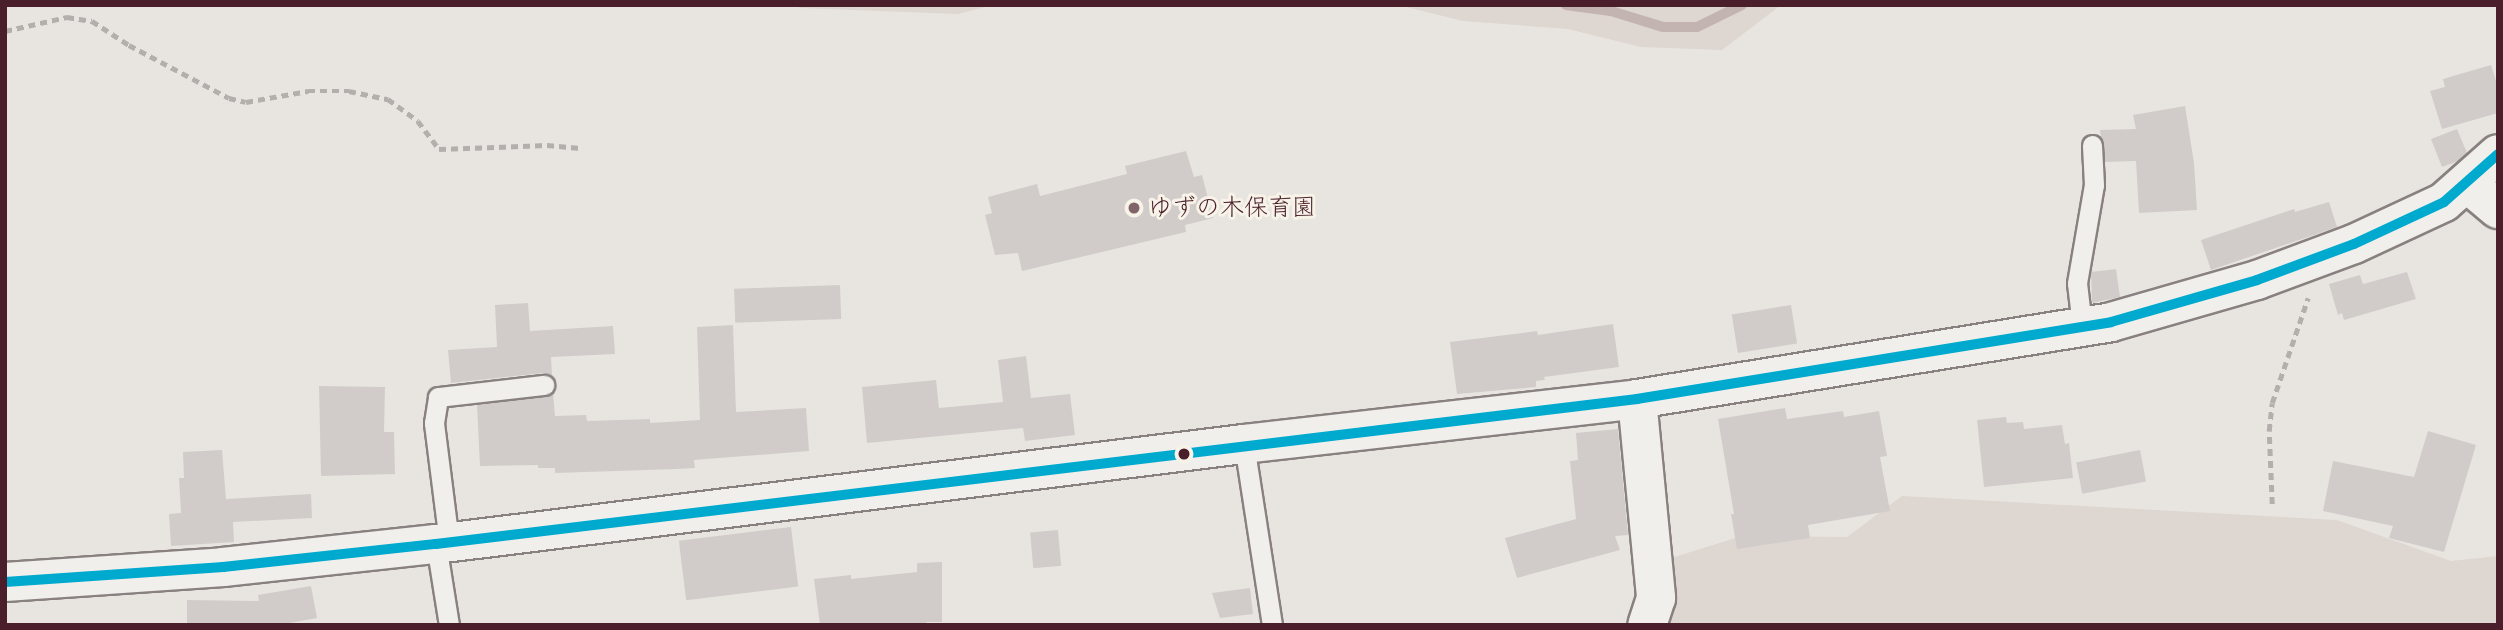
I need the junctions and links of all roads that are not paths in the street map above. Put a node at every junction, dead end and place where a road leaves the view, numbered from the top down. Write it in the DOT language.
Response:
graph roads {
  1 [pos="2092,145"];
  2 [pos="2498,154"];
  3 [pos="2468,184"];
  4 [pos="2498,209"];
  5 [pos="2082,326"];
  6 [pos="544,385"];
  7 [pos="1637,400"];
  8 [pos="1244,444"];
  9 [pos="442,543"];
  10 [pos="5,582"];
  11 [pos="449,625"];
  12 [pos="1272,625"];
  13 [pos="1647,625"];
  1 -- 5 [label="lane"];
  2 -- 3 [label="main road"];
  3 -- 4 [label="main road"];
  3 -- 5 [label="main road"];
  5 -- 7 [label="main road"];
  6 -- 9 [label="lane"];
  7 -- 8 [label="main road"];
  7 -- 13 [label="main road"];
  8 -- 9 [label="main road"];
  8 -- 12 [label="lane"];
  9 -- 10 [label="main road"];
  9 -- 11 [label="lane"];
}
